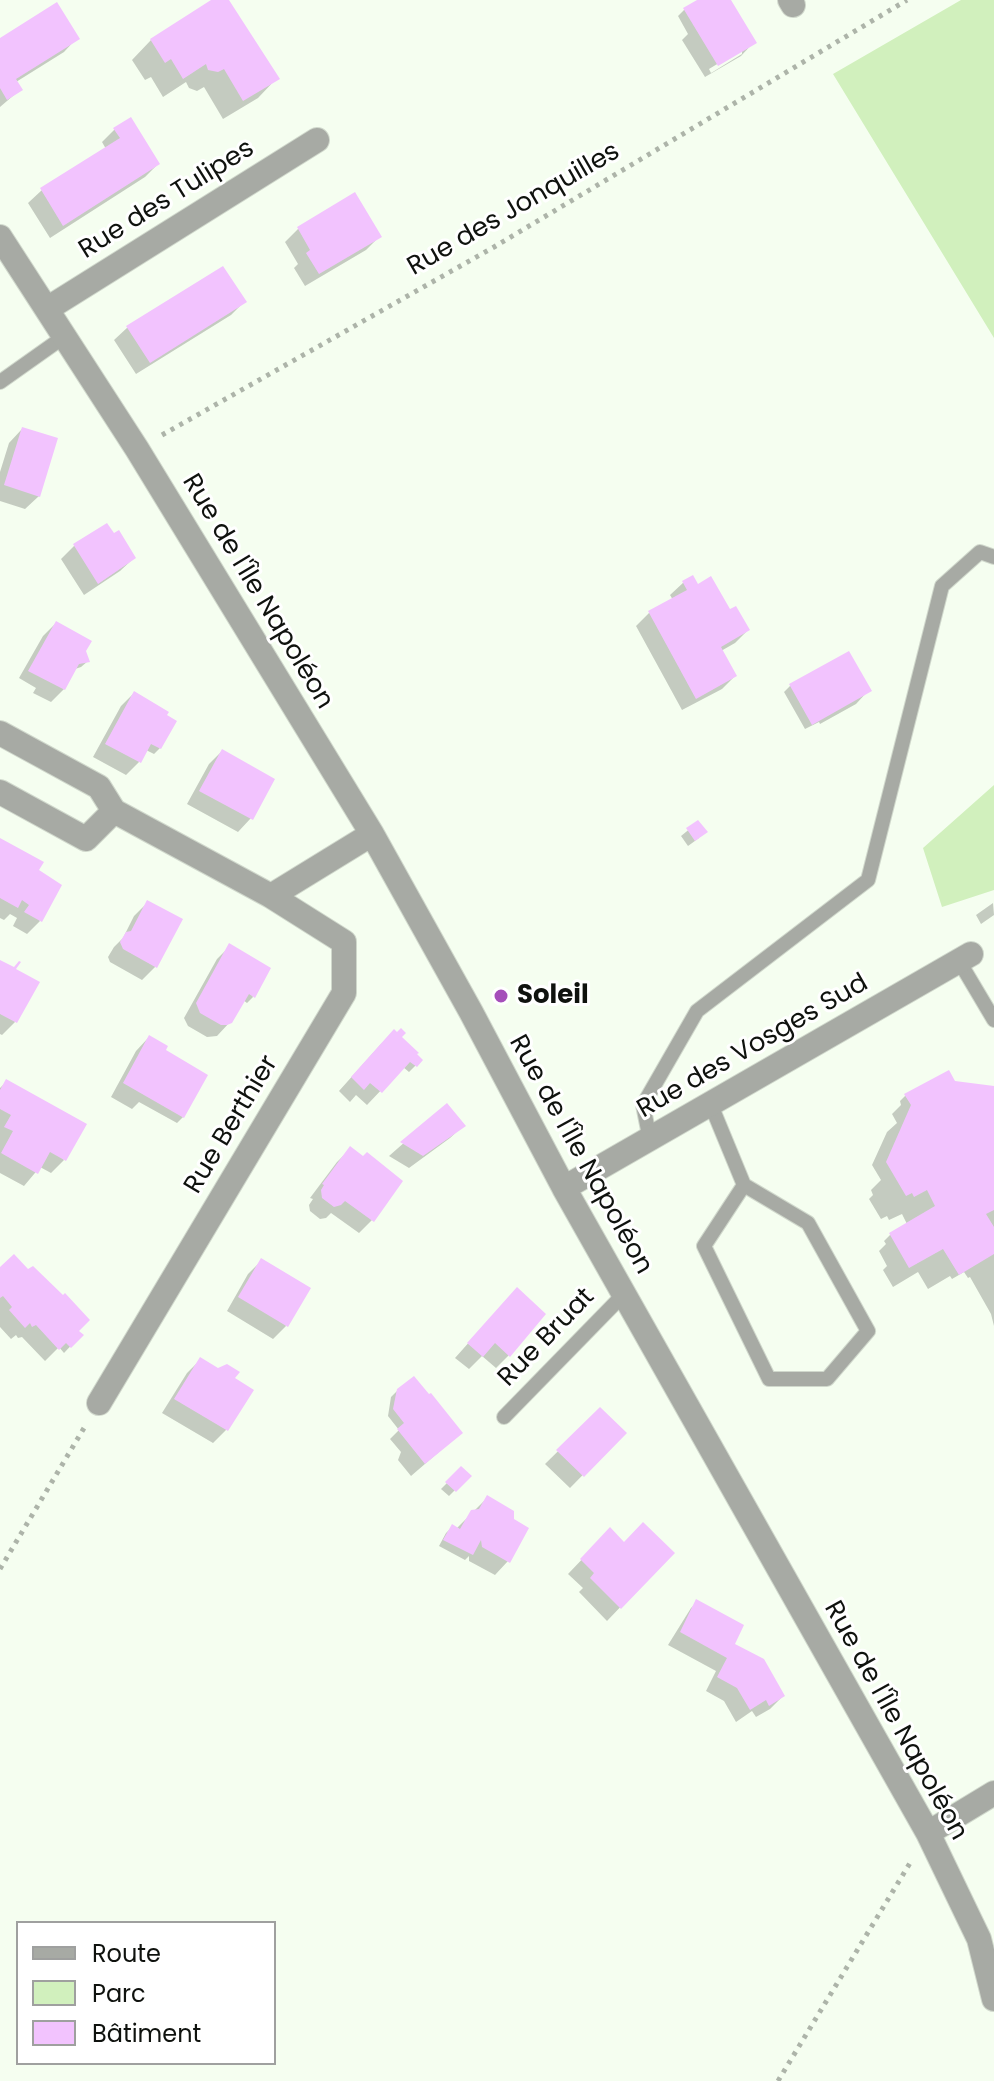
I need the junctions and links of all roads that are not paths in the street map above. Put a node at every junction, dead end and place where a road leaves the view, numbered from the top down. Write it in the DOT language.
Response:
graph roads {
  1 [pos="317,140"];
  2 [pos="0,237"];
  3 [pos="47,309"];
  4 [pos="65,336"];
  5 [pos="0,382"];
  6 [pos="994,557"];
  7 [pos="0,733"];
  8 [pos="0,792"];
  9 [pos="114,811"];
  10 [pos="372,834"];
  11 [pos="271,896"];
  12 [pos="965,957"];
  13 [pos="994,1020"];
  14 [pos="711,1105"];
  15 [pos="650,1140"];
  16 [pos="744,1185"];
  17 [pos="564,1188"];
  18 [pos="624,1294"];
  19 [pos="99,1403"];
  20 [pos="504,1417"];
  21 [pos="993,1796"];
  22 [pos="928,1833"];
  23 [pos="994,1999"];
  1 -- 3 [label="street, Rue des Tulipes"];
  2 -- 3 [label="street, Rue de l'Île Napoléon"];
  3 -- 4 [label="street, Rue de l'Île Napoléon"];
  4 -- 5 [label="lane"];
  4 -- 10 [label="street, Rue de l'Île Napoléon"];
  6 -- 15 [label="lane"];
  7 -- 9 [label="street, Rue Berthier"];
  8 -- 9 [label="street"];
  9 -- 11 [label="street, Rue Berthier"];
  10 -- 11 [label="street"];
  10 -- 17 [label="street, Rue de l'Île Napoléon"];
  11 -- 19 [label="street, Rue Berthier"];
  12 -- 13 [label="lane"];
  12 -- 14 [label="street, Rue des Vosges Sud"];
  14 -- 15 [label="street, Rue des Vosges Sud"];
  14 -- 16 [label="lane"];
  15 -- 17 [label="street, Rue des Vosges Sud"];
  16 -- 16 [label="lane"];
  17 -- 18 [label="street, Rue de l'Île Napoléon"];
  18 -- 20 [label="lane, Rue Bruat"];
  18 -- 22 [label="street, Rue de l'Île Napoléon"];
  21 -- 22 [label="street"];
  22 -- 23 [label="street, Rue de l'Île Napoléon"];
}
